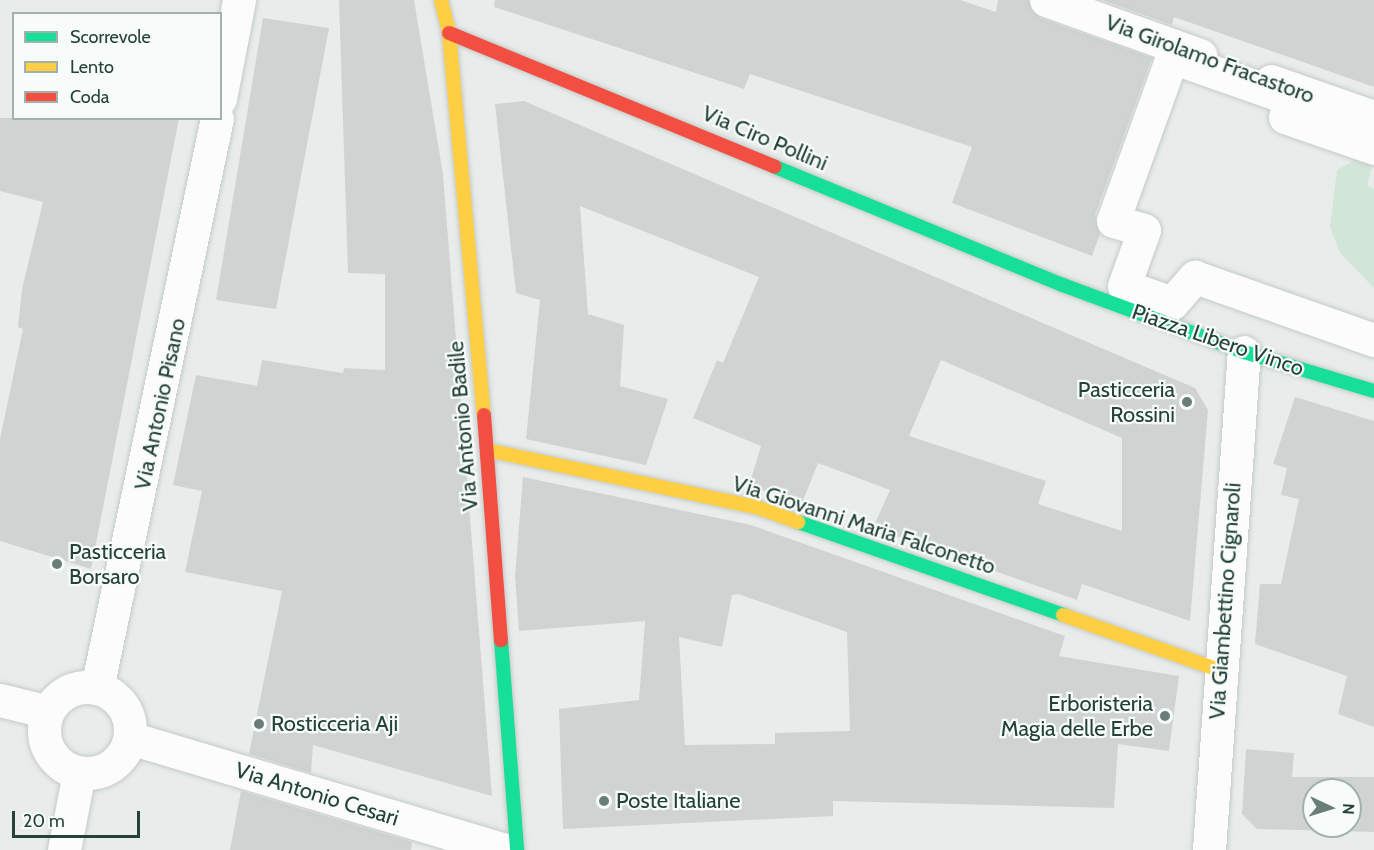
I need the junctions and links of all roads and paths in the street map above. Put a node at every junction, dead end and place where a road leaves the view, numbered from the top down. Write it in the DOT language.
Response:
graph roads {
  1 [pos="238,0"];
  2 [pos="441,0"];
  3 [pos="1046,0"];
  4 [pos="449,33"];
  5 [pos="222,88"];
  6 [pos="1374,117"];
  7 [pos="217,120"];
  8 [pos="1374,148"];
  9 [pos="1063,285"];
  10 [pos="1374,340"];
  11 [pos="1244,352"];
  12 [pos="1374,391"];
  13 [pos="487,450"];
  14 [pos="1219,670"];
  15 [pos="97,688"];
  16 [pos="0,700"];
  17 [pos="48,712"];
  18 [pos="130,738"];
  19 [pos="79,773"];
  20 [pos="64,850"];
  21 [pos="505,850"];
  22 [pos="517,850"];
  23 [pos="1209,850"];
  1 -- 5 [label="street"];
  2 -- 4 [label="street, Via Antonio Badile"];
  3 -- 6 [label="street, Via Girolamo Fracastoro"];
  4 -- 9 [label="street, Via Ciro Pollini"];
  4 -- 13 [label="street, Via Antonio Badile"];
  7 -- 15 [label="street, Via Antonio Pisano"];
  8 -- 10 [label="street, Piazza Libero Vinco"];
  9 -- 11 [label="street, Piazza Libero Vinco"];
  11 -- 12 [label="street, Piazza Libero Vinco"];
  11 -- 14 [label="street, Via Giambettino Cignaroli"];
  13 -- 14 [label="street, Via Giovanni Maria Falconetto"];
  13 -- 22 [label="street, Via Antonio Badile"];
  14 -- 23 [label="street, Via Giambettino Cignaroli"];
  15 -- 17 [label="street"];
  15 -- 18 [label="street"];
  16 -- 17 [label="street"];
  17 -- 19 [label="street"];
  18 -- 19 [label="street"];
  18 -- 21 [label="street, Via Antonio Cesari"];
  19 -- 20 [label="street"];
}
